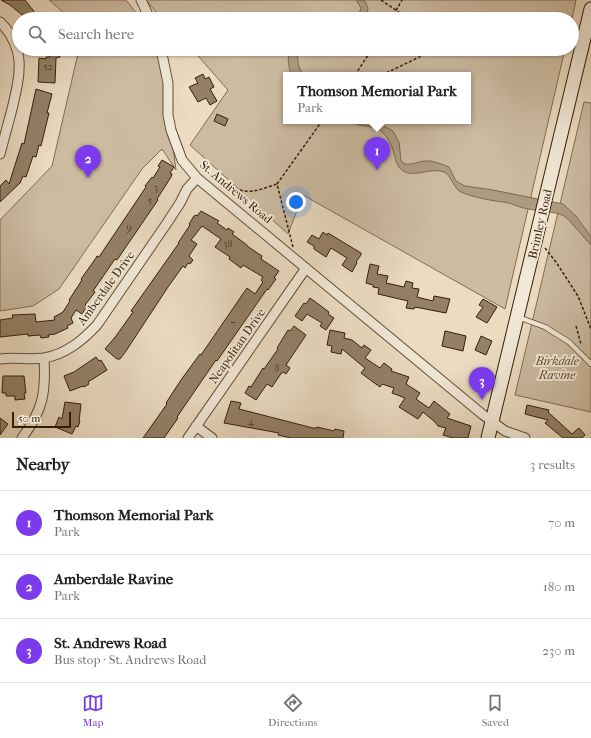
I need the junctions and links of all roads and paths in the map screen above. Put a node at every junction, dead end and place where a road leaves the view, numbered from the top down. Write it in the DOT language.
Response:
graph roads {
  1 [pos="141,0"];
  2 [pos="381,0"];
  3 [pos="402,0"];
  4 [pos="591,9"];
  5 [pos="396,11"];
  6 [pos="147,12"];
  7 [pos="0,22"];
  8 [pos="12,38"];
  9 [pos="18,56"];
  10 [pos="162,56"];
  11 [pos="367,56"];
  12 [pos="421,56"];
  13 [pos="357,72"];
  14 [pos="388,72"];
  15 [pos="320,124"];
  16 [pos="0,154"];
  17 [pos="197,178"];
  18 [pos="215,181"];
  19 [pos="277,184"];
  20 [pos="536,240"];
  21 [pos="293,251"];
  22 [pos="306,268"];
  23 [pos="518,317"];
  24 [pos="576,326"];
  25 [pos="591,329"];
  26 [pos="44,358"];
  27 [pos="584,358"];
  28 [pos="0,359"];
  29 [pos="591,364"];
  30 [pos="492,421"];
  31 [pos="196,426"];
  32 [pos="22,438"];
  33 [pos="188,438"];
  34 [pos="212,438"];
  35 [pos="488,438"];
  36 [pos="525,438"];
  1 -- 6 [label="street"];
  2 -- 5 [label="path"];
  3 -- 5 [label="path"];
  4 -- 20 [label="main road, Brimley Road"];
  7 -- 8 [label="street"];
  9 -- 16 [label="street"];
  10 -- 17 [label="street, St. Andrews Road"];
  11 -- 13 [label="path"];
  12 -- 14 [label="path"];
  15 -- 19 [label="path"];
  17 -- 22 [label="street, St. Andrews Road"];
  17 -- 26 [label="street, Amberdale Drive"];
  18 -- 19 [label="path"];
  19 -- 21 [label="path"];
  20 -- 23 [label="main road, Brimley Road"];
  20 -- 25 [label="path"];
  22 -- 30 [label="street, St. Andrews Road"];
  22 -- 31 [label="street, Neapolitan Drive"];
  23 -- 27 [label="lane"];
  23 -- 30 [label="main road, Brimley Road"];
  24 -- 27 [label="path"];
  26 -- 28 [label="street, Amberdale Drive"];
  26 -- 32 [label="street"];
  27 -- 29 [label="lane"];
  30 -- 35 [label="main road, Brimley Road"];
  30 -- 36 [label="street, St. Andrews Road"];
  31 -- 33 [label="street, Neapolitan Drive"];
  31 -- 34 [label="street"];
}
